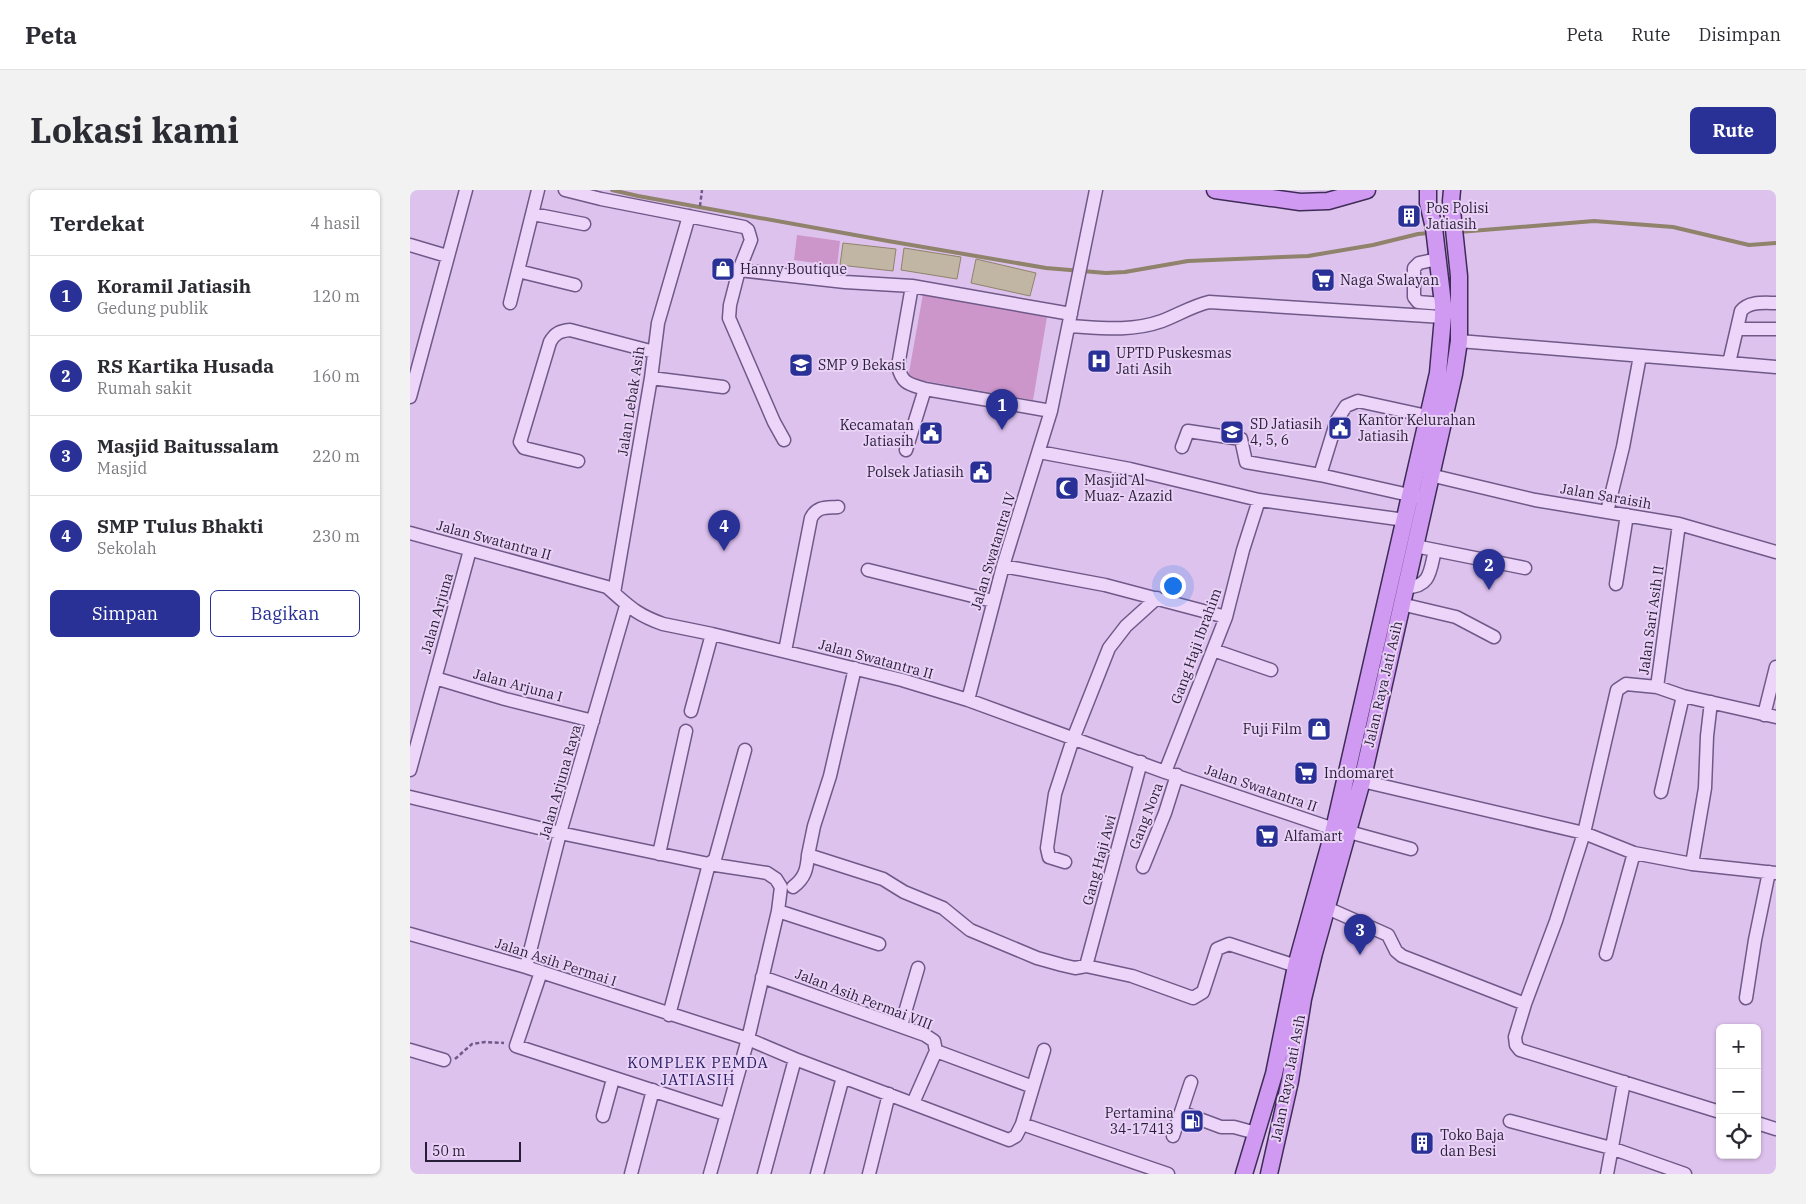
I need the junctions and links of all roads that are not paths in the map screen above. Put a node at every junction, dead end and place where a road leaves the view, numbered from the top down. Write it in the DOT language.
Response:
graph roads {
  1 [pos="466,190"];
  2 [pos="538,190"];
  3 [pos="565,190"];
  4 [pos="1096,190"];
  5 [pos="1215,190"];
  6 [pos="1367,190"];
  7 [pos="1428,190"];
  8 [pos="1452,190"];
  9 [pos="1351,193"];
  10 [pos="533,214"];
  11 [pos="690,216"];
  12 [pos="584,224"];
  13 [pos="1455,234"];
  14 [pos="1436,241"];
  15 [pos="410,246"];
  16 [pos="447,256"];
  17 [pos="739,270"];
  18 [pos="518,271"];
  19 [pos="575,285"];
  20 [pos="912,286"];
  21 [pos="510,303"];
  22 [pos="1776,303"];
  23 [pos="1443,311"];
  24 [pos="1070,320"];
  25 [pos="1738,329"];
  26 [pos="1776,329"];
  27 [pos="1459,341"];
  28 [pos="416,348"];
  29 [pos="654,352"];
  30 [pos="1640,356"];
  31 [pos="1729,363"];
  32 [pos="1776,367"];
  33 [pos="651,378"];
  34 [pos="723,387"];
  35 [pos="925,389"];
  36 [pos="410,397"];
  37 [pos="1051,411"];
  38 [pos="1428,416"];
  39 [pos="784,440"];
  40 [pos="1182,447"];
  41 [pos="906,450"];
  42 [pos="1039,452"];
  43 [pos="578,461"];
  44 [pos="1320,475"];
  45 [pos="1430,475"];
  46 [pos="1418,497"];
  47 [pos="1259,500"];
  48 [pos="838,507"];
  49 [pos="1607,512"];
  50 [pos="1627,515"];
  51 [pos="1405,520"];
  52 [pos="1679,524"];
  53 [pos="410,533"];
  54 [pos="1424,548"];
  55 [pos="470,550"];
  56 [pos="1776,552"];
  57 [pos="1003,566"];
  58 [pos="1525,568"];
  59 [pos="868,570"];
  60 [pos="1616,584"];
  61 [pos="614,593"];
  62 [pos="1157,598"];
  63 [pos="993,602"];
  64 [pos="1401,604"];
  65 [pos="626,606"];
  66 [pos="1226,617"];
  67 [pos="712,634"];
  68 [pos="1494,636"];
  69 [pos="1213,650"];
  70 [pos="785,651"];
  71 [pos="1776,666"];
  72 [pos="855,668"];
  73 [pos="1271,670"];
  74 [pos="434,678"];
  75 [pos="1657,688"];
  76 [pos="1683,696"];
  77 [pos="968,700"];
  78 [pos="1711,702"];
  79 [pos="691,712"];
  80 [pos="1770,716"];
  81 [pos="593,721"];
  82 [pos="686,731"];
  83 [pos="1073,739"];
  84 [pos="745,750"];
  85 [pos="1141,762"];
  86 [pos="410,770"];
  87 [pos="1171,774"];
  88 [pos="1362,781"];
  89 [pos="1661,792"];
  90 [pos="410,797"];
  91 [pos="1341,830"];
  92 [pos="560,833"];
  93 [pos="1584,833"];
  94 [pos="1411,849"];
  95 [pos="1634,853"];
  96 [pos="659,854"];
  97 [pos="808,855"];
  98 [pos="1065,862"];
  99 [pos="709,864"];
  100 [pos="1692,864"];
  101 [pos="1143,867"];
  102 [pos="1773,873"];
  103 [pos="793,887"];
  104 [pos="1327,908"];
  105 [pos="778,911"];
  106 [pos="410,934"];
  107 [pos="879,944"];
  108 [pos="1606,954"];
  109 [pos="1086,966"];
  110 [pos="1296,966"];
  111 [pos="526,967"];
  112 [pos="918,968"];
  113 [pos="541,972"];
  114 [pos="762,977"];
  115 [pos="1746,998"];
  116 [pos="1525,1004"];
  117 [pos="669,1015"];
  118 [pos="901,1026"];
  119 [pos="748,1039"];
  120 [pos="410,1050"];
  121 [pos="1044,1050"];
  122 [pos="936,1051"];
  123 [pos="795,1059"];
  124 [pos="444,1060"];
  125 [pos="843,1077"];
  126 [pos="613,1079"];
  127 [pos="1191,1082"];
  128 [pos="1624,1082"];
  129 [pos="1033,1087"];
  130 [pos="653,1090"];
  131 [pos="890,1094"];
  132 [pos="913,1104"];
  133 [pos="1716,1111"];
  134 [pos="1181,1112"];
  135 [pos="725,1114"];
  136 [pos="603,1116"];
  137 [pos="1510,1121"];
  138 [pos="1022,1124"];
  139 [pos="1761,1124"];
  140 [pos="1776,1129"];
  141 [pos="1256,1133"];
  142 [pos="1173,1136"];
  143 [pos="1611,1148"];
  144 [pos="630,1174"];
  145 [pos="710,1174"];
  146 [pos="764,1174"];
  147 [pos="817,1174"];
  148 [pos="868,1174"];
  149 [pos="1168,1174"];
  150 [pos="1244,1174"];
  151 [pos="1269,1174"];
  152 [pos="1606,1174"];
  153 [pos="1685,1174"];
  1 -- 16 [label="street"];
  2 -- 10 [label="street"];
  3 -- 11 [label="street"];
  4 -- 24 [label="street, Jalan Swatantra IV"];
  5 -- 9 [label="main road"];
  6 -- 9 [label="main road"];
  7 -- 14 [label="main road, Jalan Raya Jati Asih"];
  8 -- 13 [label="main road, Jalan Raya Jati Asih"];
  10 -- 12 [label="street"];
  10 -- 18 [label="street"];
  11 -- 17 [label="street"];
  11 -- 29 [label="street, Jalan Lebak Asih"];
  13 -- 14 [label="main road"];
  13 -- 27 [label="main road, Jalan Raya Jati Asih"];
  14 -- 23 [label="main road, Jalan Raya Jati Asih"];
  14 -- 23 [label="street"];
  15 -- 16 [label="street"];
  16 -- 28 [label="street"];
  17 -- 20 [label="street"];
  17 -- 39 [label="street"];
  18 -- 19 [label="street"];
  18 -- 21 [label="street"];
  20 -- 24 [label="street"];
  20 -- 35 [label="street"];
  22 -- 25 [label="street"];
  23 -- 24 [label="street"];
  23 -- 38 [label="main road, Jalan Raya Jati Asih"];
  24 -- 37 [label="street, Jalan Swatantra IV"];
  25 -- 26 [label="street"];
  25 -- 31 [label="street"];
  27 -- 30 [label="street"];
  27 -- 45 [label="main road, Jalan Raya Jati Asih"];
  28 -- 36 [label="street"];
  29 -- 33 [label="street, Jalan Lebak Asih"];
  29 -- 43 [label="street"];
  30 -- 31 [label="street"];
  30 -- 49 [label="street"];
  31 -- 32 [label="street"];
  33 -- 34 [label="street"];
  33 -- 61 [label="street, Jalan Lebak Asih"];
  35 -- 37 [label="street"];
  35 -- 41 [label="street"];
  37 -- 42 [label="street, Jalan Swatantra IV"];
  38 -- 44 [label="street"];
  38 -- 46 [label="main road, Jalan Raya Jati Asih"];
  40 -- 44 [label="street"];
  42 -- 47 [label="street"];
  42 -- 57 [label="street, Jalan Swatantra IV"];
  44 -- 46 [label="street"];
  45 -- 46 [label="main road, Jalan Raya Jati Asih"];
  45 -- 49 [label="street, Jalan Saraisih"];
  46 -- 51 [label="main road, Jalan Raya Jati Asih"];
  46 -- 54 [label="main road, Jalan Raya Jati Asih"];
  47 -- 51 [label="street"];
  47 -- 66 [label="street, Gang Haji Ibrahim"];
  48 -- 70 [label="street"];
  49 -- 50 [label="street, Jalan Saraisih"];
  50 -- 52 [label="street, Jalan Saraisih"];
  50 -- 60 [label="street"];
  51 -- 91 [label="main road, Jalan Raya Jati Asih"];
  52 -- 56 [label="street, Jalan Saraisih"];
  52 -- 75 [label="street, Jalan Sari Asih II"];
  53 -- 55 [label="street, Jalan Swatantra II"];
  54 -- 58 [label="street"];
  54 -- 64 [label="main road, Jalan Raya Jati Asih"];
  55 -- 61 [label="street, Jalan Swatantra II"];
  55 -- 74 [label="street, Jalan Arjuna"];
  57 -- 62 [label="street"];
  57 -- 63 [label="street, Jalan Swatantra IV"];
  59 -- 63 [label="street"];
  61 -- 65 [label="street, Jalan Swatantra II"];
  62 -- 66 [label="street"];
  62 -- 83 [label="street"];
  63 -- 77 [label="street, Jalan Swatantra IV"];
  64 -- 68 [label="street"];
  64 -- 88 [label="main road, Jalan Raya Jati Asih"];
  65 -- 67 [label="street, Jalan Swatantra II"];
  65 -- 81 [label="street, Jalan Arjuna Raya"];
  66 -- 69 [label="street, Gang Haji Ibrahim"];
  67 -- 70 [label="street, Jalan Swatantra II"];
  67 -- 79 [label="street"];
  69 -- 73 [label="street"];
  69 -- 87 [label="street, Gang Haji Ibrahim"];
  70 -- 72 [label="street, Jalan Swatantra II"];
  71 -- 80 [label="street"];
  72 -- 77 [label="street, Jalan Swatantra II"];
  72 -- 97 [label="street"];
  74 -- 81 [label="street, Jalan Arjuna I"];
  74 -- 86 [label="street, Jalan Arjuna"];
  75 -- 76 [label="street, Jalan Sari Asih II"];
  75 -- 93 [label="street"];
  76 -- 78 [label="street, Jalan Sari Asih II"];
  76 -- 89 [label="street"];
  77 -- 83 [label="street, Jalan Swatantra II"];
  78 -- 80 [label="street, Jalan Sari Asih II"];
  78 -- 100 [label="street"];
  81 -- 92 [label="street, Jalan Arjuna Raya"];
  82 -- 96 [label="street"];
  83 -- 85 [label="street, Jalan Swatantra II"];
  83 -- 98 [label="street"];
  84 -- 99 [label="street"];
  85 -- 87 [label="street, Jalan Swatantra II"];
  85 -- 109 [label="street, Gang Haji Awi"];
  87 -- 91 [label="street, Jalan Swatantra II"];
  87 -- 101 [label="street, Gang Nora"];
  88 -- 91 [label="main road, Jalan Raya Jati Asih"];
  88 -- 93 [label="street"];
  90 -- 92 [label="street"];
  91 -- 94 [label="street, Jalan Swatantra II"];
  91 -- 104 [label="main road, Jalan Raya Jati Asih"];
  91 -- 110 [label="main road, Jalan Raya Jati Asih"];
  92 -- 96 [label="street"];
  92 -- 111 [label="street, Jalan Arjuna Raya"];
  93 -- 95 [label="street"];
  93 -- 116 [label="street"];
  95 -- 100 [label="street"];
  95 -- 108 [label="street"];
  96 -- 99 [label="street"];
  97 -- 103 [label="street"];
  97 -- 109 [label="street"];
  99 -- 105 [label="street"];
  99 -- 117 [label="street"];
  100 -- 102 [label="street"];
  102 -- 115 [label="street"];
  104 -- 116 [label="street"];
  104 -- 151 [label="main road, Jalan Raya Jati Asih"];
  105 -- 107 [label="street"];
  105 -- 114 [label="street"];
  106 -- 111 [label="street, Jalan Asih Permai I"];
  109 -- 110 [label="street"];
  110 -- 141 [label="main road, Jalan Raya Jati Asih"];
  111 -- 113 [label="street, Jalan Asih Permai I"];
  112 -- 118 [label="street"];
  113 -- 117 [label="street, Jalan Asih Permai I"];
  113 -- 126 [label="street"];
  114 -- 118 [label="street, Jalan Asih Permai VIII"];
  114 -- 119 [label="street"];
  116 -- 128 [label="street"];
  117 -- 119 [label="street, Jalan Asih Permai I"];
  118 -- 122 [label="street, Jalan Asih Permai VIII"];
  119 -- 123 [label="street, Jalan Asih Permai I"];
  119 -- 135 [label="street"];
  120 -- 124 [label="street"];
  121 -- 129 [label="street"];
  122 -- 129 [label="street, Jalan Asih Permai VIII"];
  122 -- 132 [label="street"];
  123 -- 125 [label="street, Jalan Asih Permai I"];
  123 -- 146 [label="street"];
  125 -- 131 [label="street, Jalan Asih Permai I"];
  125 -- 147 [label="street"];
  126 -- 130 [label="street"];
  126 -- 136 [label="street"];
  127 -- 134 [label="street"];
  128 -- 133 [label="street"];
  128 -- 143 [label="street"];
  129 -- 138 [label="street"];
  130 -- 135 [label="street"];
  130 -- 144 [label="street"];
  131 -- 132 [label="street, Jalan Asih Permai I"];
  131 -- 148 [label="street"];
  132 -- 138 [label="street, Jalan Asih Permai I"];
  134 -- 141 [label="street"];
  134 -- 142 [label="street"];
  135 -- 145 [label="street"];
  137 -- 143 [label="street"];
  138 -- 149 [label="street"];
  139 -- 140 [label="street"];
  141 -- 150 [label="main road, Jalan Raya Jati Asih"];
  143 -- 152 [label="street"];
  143 -- 153 [label="street"];
}
